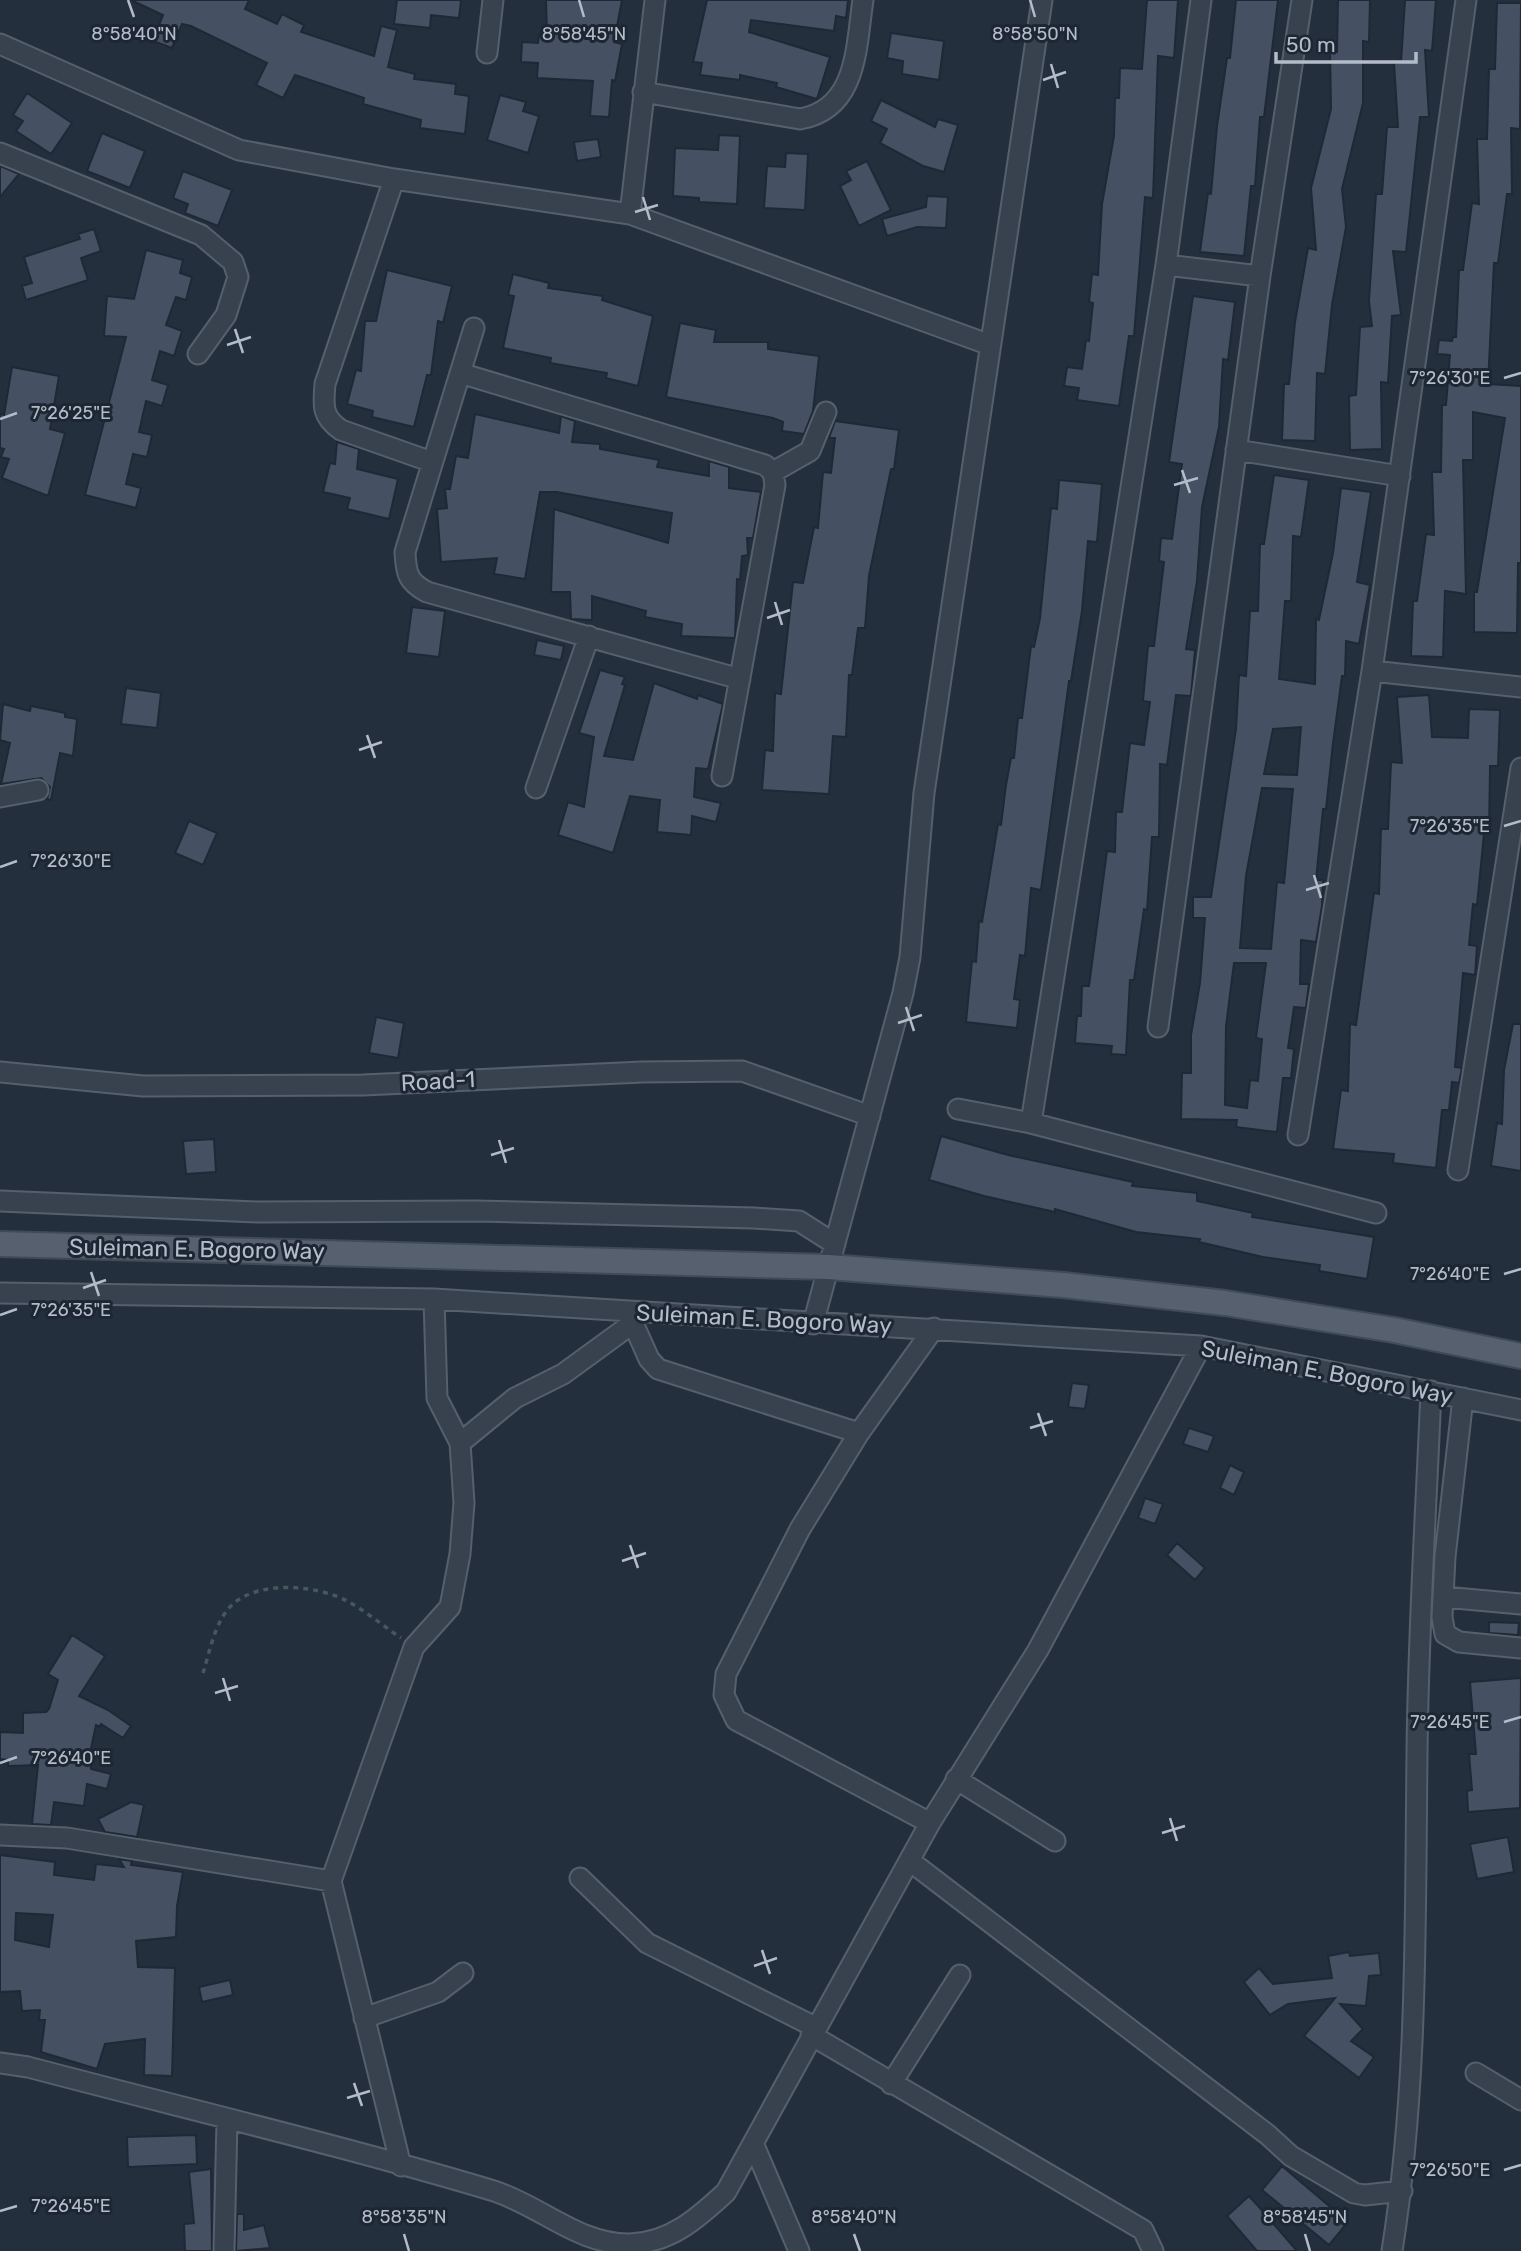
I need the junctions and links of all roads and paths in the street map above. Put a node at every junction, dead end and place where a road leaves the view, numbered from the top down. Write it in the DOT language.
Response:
graph roads {
  1 [pos="493,0"];
  2 [pos="654,0"];
  3 [pos="863,0"];
  4 [pos="1042,0"];
  5 [pos="1201,0"];
  6 [pos="1303,0"];
  7 [pos="1466,0"];
  8 [pos="0,44"];
  9 [pos="487,53"];
  10 [pos="643,92"];
  11 [pos="0,153"];
  12 [pos="394,179"];
  13 [pos="630,214"];
  14 [pos="1166,265"];
  15 [pos="1260,276"];
  16 [pos="474,328"];
  17 [pos="990,345"];
  18 [pos="198,354"];
  19 [pos="460,373"];
  20 [pos="825,412"];
  21 [pos="1236,450"];
  22 [pos="432,463"];
  23 [pos="773,472"];
  24 [pos="1400,476"];
  25 [pos="589,636"];
  26 [pos="1372,671"];
  27 [pos="740,679"];
  28 [pos="1521,687"];
  29 [pos="1521,768"];
  30 [pos="722,776"];
  31 [pos="536,788"];
  32 [pos="38,790"];
  33 [pos="0,797"];
  34 [pos="1158,1027"];
  35 [pos="0,1072"];
  36 [pos="958,1109"];
  37 [pos="870,1116"];
  38 [pos="1031,1123"];
  39 [pos="1298,1135"];
  40 [pos="1458,1170"];
  41 [pos="0,1201"];
  42 [pos="1376,1213"];
  43 [pos="0,1244"];
  44 [pos="832,1255"];
  45 [pos="0,1293"];
  46 [pos="434,1299"];
  47 [pos="630,1317"];
  48 [pos="813,1324"];
  49 [pos="934,1328"];
  50 [pos="1201,1346"];
  51 [pos="1521,1356"];
  52 [pos="1431,1391"];
  53 [pos="1462,1398"];
  54 [pos="1521,1410"];
  55 [pos="859,1433"];
  56 [pos="460,1443"];
  57 [pos="1444,1597"];
  58 [pos="1521,1604"];
  59 [pos="414,1647"];
  60 [pos="1521,1648"];
  61 [pos="203,1673"];
  62 [pos="956,1779"];
  63 [pos="930,1824"];
  64 [pos="0,1835"];
  65 [pos="1055,1841"];
  66 [pos="910,1861"];
  67 [pos="580,1878"];
  68 [pos="331,1881"];
  69 [pos="463,1973"];
  70 [pos="960,1975"];
  71 [pos="364,2018"];
  72 [pos="813,2031"];
  73 [pos="0,2063"];
  74 [pos="1476,2073"];
  75 [pos="891,2084"];
  76 [pos="1521,2100"];
  77 [pos="227,2120"];
  78 [pos="753,2143"];
  79 [pos="401,2166"];
  80 [pos="1402,2191"];
  81 [pos="592,2246"];
  82 [pos="224,2251"];
  83 [pos="799,2251"];
  84 [pos="1153,2251"];
  85 [pos="1392,2251"];
  1 -- 9 [label="street"];
  2 -- 10 [label="street"];
  3 -- 10 [label="street"];
  4 -- 17 [label="street"];
  5 -- 14 [label="street"];
  6 -- 15 [label="street"];
  7 -- 24 [label="street"];
  8 -- 12 [label="street"];
  10 -- 13 [label="street"];
  11 -- 18 [label="street"];
  12 -- 13 [label="street"];
  12 -- 22 [label="street"];
  13 -- 17 [label="street"];
  14 -- 15 [label="street"];
  14 -- 38 [label="street"];
  15 -- 21 [label="street"];
  16 -- 19 [label="street"];
  17 -- 37 [label="street"];
  19 -- 22 [label="street"];
  19 -- 23 [label="street"];
  20 -- 23 [label="street"];
  21 -- 24 [label="street"];
  21 -- 34 [label="street"];
  22 -- 25 [label="street"];
  23 -- 27 [label="street"];
  24 -- 26 [label="street"];
  25 -- 27 [label="street"];
  25 -- 31 [label="street"];
  26 -- 28 [label="street"];
  26 -- 39 [label="street"];
  27 -- 30 [label="street"];
  29 -- 40 [label="street"];
  32 -- 33 [label="street"];
  35 -- 37 [label="street, Road-1"];
  36 -- 38 [label="street"];
  37 -- 44 [label="street"];
  38 -- 42 [label="street"];
  41 -- 44 [label="street"];
  43 -- 44 [label="main road, Suleiman E. Bogoro Way"];
  44 -- 48 [label="street"];
  44 -- 51 [label="main road, Suleiman E. Bogoro Way"];
  45 -- 46 [label="street, Suleiman E. Bogoro Way"];
  46 -- 47 [label="street, Suleiman E. Bogoro Way"];
  46 -- 56 [label="street"];
  47 -- 48 [label="street, Suleiman E. Bogoro Way"];
  47 -- 55 [label="street"];
  47 -- 56 [label="street"];
  48 -- 49 [label="street, Suleiman E. Bogoro Way"];
  49 -- 50 [label="street, Suleiman E. Bogoro Way"];
  49 -- 55 [label="street"];
  50 -- 52 [label="street, Suleiman E. Bogoro Way"];
  50 -- 62 [label="street"];
  52 -- 53 [label="street, Suleiman E. Bogoro Way"];
  52 -- 80 [label="street"];
  53 -- 54 [label="street, Suleiman E. Bogoro Way"];
  53 -- 57 [label="street"];
  55 -- 63 [label="street"];
  56 -- 59 [label="street"];
  57 -- 58 [label="street"];
  57 -- 60 [label="street"];
  59 -- 61 [label="path"];
  59 -- 68 [label="street"];
  62 -- 63 [label="street"];
  62 -- 65 [label="street"];
  63 -- 66 [label="street"];
  64 -- 68 [label="street"];
  66 -- 72 [label="street"];
  66 -- 80 [label="street"];
  67 -- 72 [label="street"];
  68 -- 71 [label="street"];
  69 -- 71 [label="street"];
  70 -- 75 [label="street"];
  71 -- 79 [label="street"];
  72 -- 75 [label="street"];
  72 -- 78 [label="street"];
  73 -- 77 [label="street"];
  74 -- 76 [label="street"];
  75 -- 84 [label="street"];
  77 -- 79 [label="street"];
  77 -- 82 [label="street"];
  78 -- 81 [label="street"];
  78 -- 83 [label="street"];
  79 -- 81 [label="street"];
  80 -- 85 [label="street"];
}
